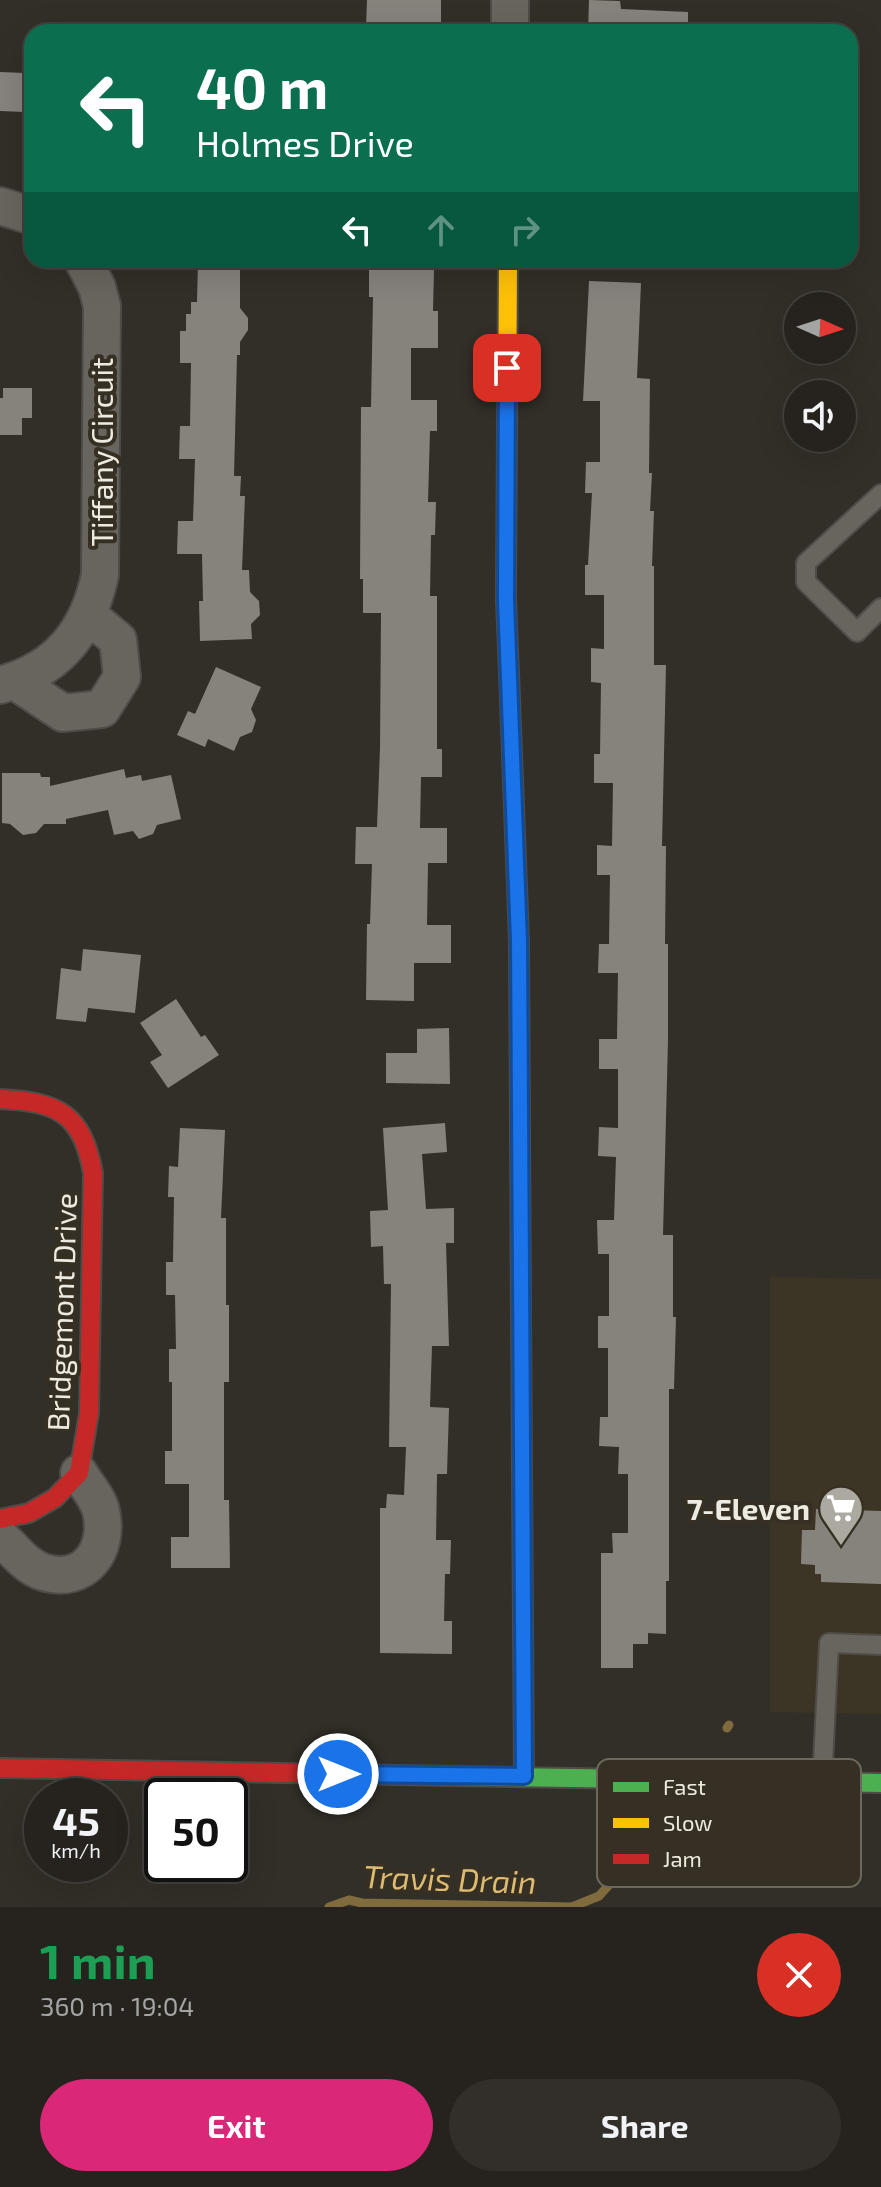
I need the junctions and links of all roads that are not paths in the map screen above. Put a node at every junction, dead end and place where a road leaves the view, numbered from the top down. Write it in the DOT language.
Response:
graph roads {
  1 [pos="510,0"];
  2 [pos="510,24"];
  3 [pos="508,268"];
  4 [pos="99,269"];
  5 [pos="881,494"];
  6 [pos="881,608"];
  7 [pos="88,615"];
  8 [pos="8,683"];
  9 [pos="0,1099"];
  10 [pos="79,1473"];
  11 [pos="0,1519"];
  12 [pos="0,1537"];
  13 [pos="881,1645"];
  14 [pos="823,1759"];
  15 [pos="0,1768"];
  16 [pos="524,1776"];
  17 [pos="597,1777"];
  18 [pos="861,1783"];
  19 [pos="881,1783"];
  1 -- 2 [label="street"];
  3 -- 16 [label="street"];
  4 -- 7 [label="street, Tiffany Circuit"];
  5 -- 6 [label="lane"];
  7 -- 8 [label="street, Tiffany Circuit"];
  7 -- 8 [label="street, Tiffany Circuit"];
  9 -- 10 [label="street, Bridgemont Drive"];
  10 -- 11 [label="street, Bridgemont Drive"];
  10 -- 12 [label="street"];
  13 -- 14 [label="lane"];
  15 -- 16 [label="street"];
  16 -- 17 [label="street"];
  18 -- 19 [label="street"];
}
